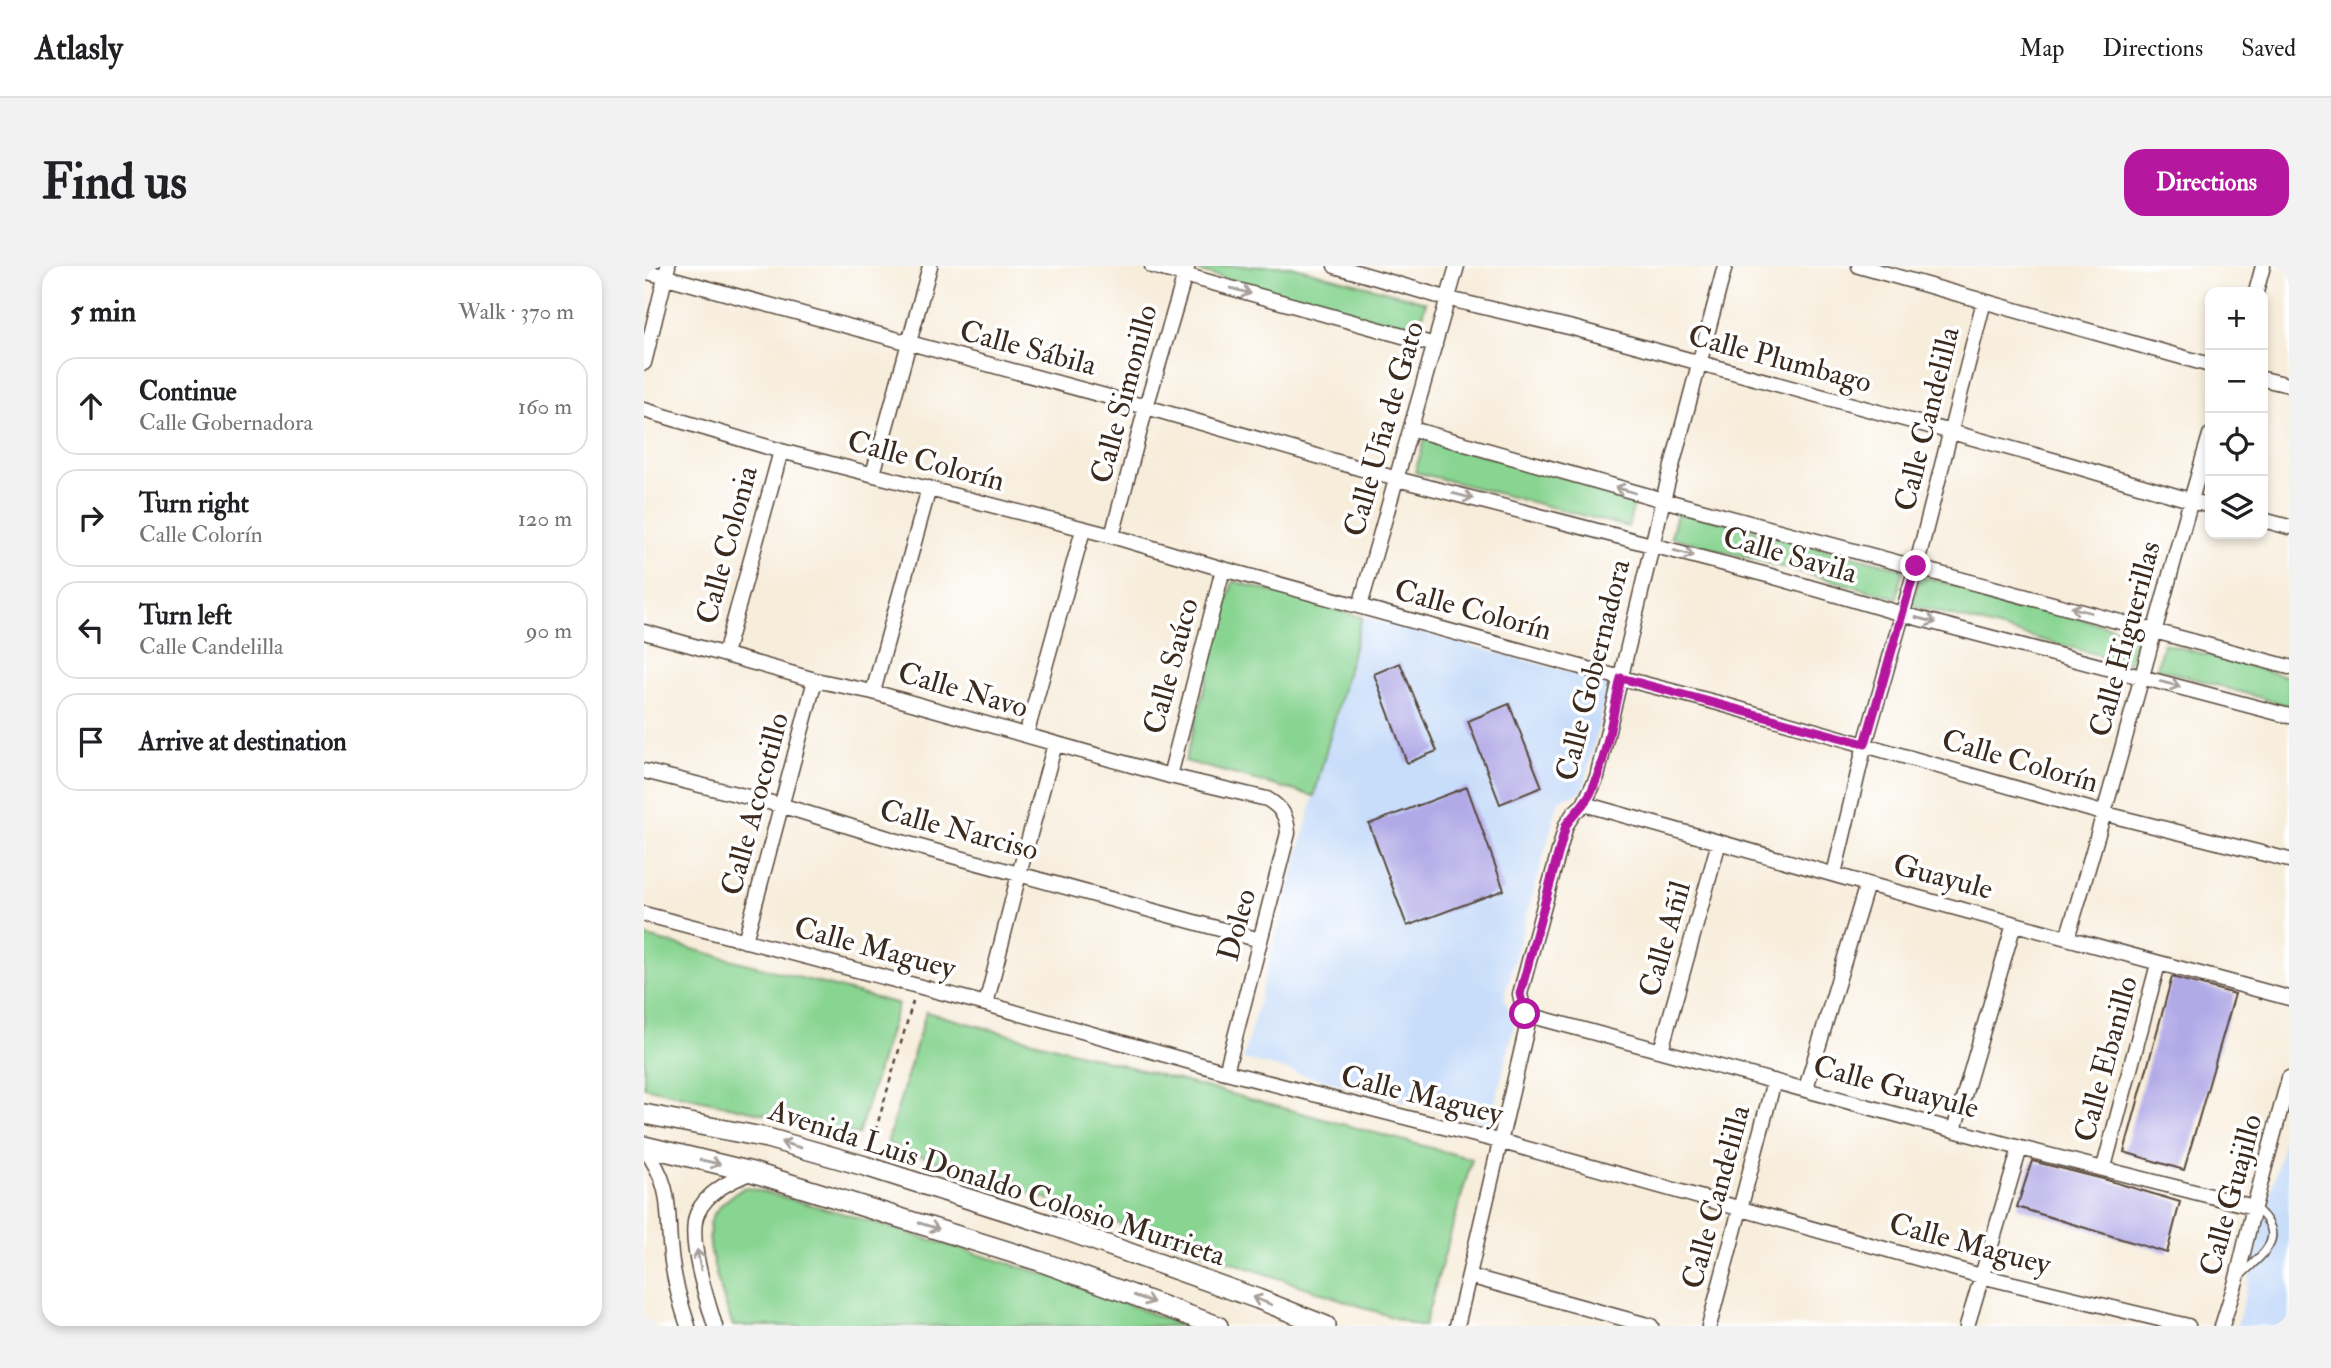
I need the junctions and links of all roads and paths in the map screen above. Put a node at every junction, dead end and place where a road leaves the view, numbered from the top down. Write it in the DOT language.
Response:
graph roads {
  1 [pos="930,266"];
  2 [pos="1152,266"];
  3 [pos="1335,266"];
  4 [pos="1457,266"];
  5 [pos="1726,266"];
  6 [pos="1859,266"];
  7 [pos="2263,266"];
  8 [pos="1186,270"];
  9 [pos="644,271"];
  10 [pos="667,271"];
  11 [pos="2257,287"];
  12 [pos="1449,299"];
  13 [pos="1984,301"];
  14 [pos="908,344"];
  15 [pos="1435,345"];
  16 [pos="644,363"];
  17 [pos="1700,364"];
  18 [pos="2205,364"];
  19 [pos="2268,380"];
  20 [pos="2289,386"];
  21 [pos="1146,407"];
  22 [pos="644,411"];
  23 [pos="1412,429"];
  24 [pos="1951,433"];
  25 [pos="781,451"];
  26 [pos="2205,452"];
  27 [pos="873,474"];
  28 [pos="1397,479"];
  29 [pos="929,488"];
  30 [pos="1663,500"];
  31 [pos="2191,501"];
  32 [pos="2205,505"];
  33 [pos="2268,521"];
  34 [pos="2289,527"];
  35 [pos="1083,530"];
  36 [pos="1112,536"];
  37 [pos="1652,544"];
  38 [pos="1916,566"];
  39 [pos="1223,569"];
  40 [pos="1360,606"];
  41 [pos="1902,614"];
  42 [pos="2154,629"];
  43 [pos="644,632"];
  44 [pos="725,654"];
  45 [pos="2289,667"];
  46 [pos="2142,676"];
  47 [pos="1621,678"];
  48 [pos="815,680"];
  49 [pos="873,692"];
  50 [pos="2289,716"];
  51 [pos="1026,735"];
  52 [pos="1055,744"];
  53 [pos="1865,744"];
  54 [pos="644,771"];
  55 [pos="1170,776"];
  56 [pos="1267,799"];
  57 [pos="1584,804"];
  58 [pos="780,805"];
  59 [pos="2106,814"];
  60 [pos="1719,842"];
  61 [pos="2289,860"];
  62 [pos="1019,874"];
  63 [pos="1834,874"];
  64 [pos="1867,884"];
  65 [pos="644,914"];
  66 [pos="2014,924"];
  67 [pos="2067,938"];
  68 [pos="1261,940"];
  69 [pos="745,941"];
  70 [pos="2158,964"];
  71 [pos="918,986"];
  72 [pos="2289,998"];
  73 [pos="986,1004"];
  74 [pos="1525,1014"];
  75 [pos="1661,1050"];
  76 [pos="1226,1072"];
  77 [pos="2289,1078"];
  78 [pos="1774,1081"];
  79 [pos="1806,1088"];
  80 [pos="644,1114"];
  81 [pos="2283,1124"];
  82 [pos="1954,1130"];
  83 [pos="1499,1141"];
  84 [pos="644,1147"];
  85 [pos="2020,1148"];
  86 [pos="865,1167"];
  87 [pos="2104,1167"];
  88 [pos="752,1171"];
  89 [pos="2254,1207"];
  90 [pos="1739,1209"];
  91 [pos="668,1218"];
  92 [pos="694,1226"];
  93 [pos="1469,1276"];
  94 [pos="1981,1276"];
  95 [pos="2237,1278"];
  96 [pos="688,1326"];
  97 [pos="715,1326"];
  98 [pos="1218,1326"];
  99 [pos="1326,1326"];
  100 [pos="1457,1326"];
  101 [pos="1651,1326"];
  102 [pos="1709,1326"];
  103 [pos="1967,1326"];
  104 [pos="2188,1326"];
  105 [pos="2222,1326"];
  1 -- 14 [label="street"];
  2 -- 8 [label="street"];
  3 -- 12 [label="street, Calle Plumbago"];
  4 -- 12 [label="street, Calle Uña de Gato"];
  5 -- 17 [label="street, Calle Gobernadora"];
  6 -- 13 [label="street"];
  7 -- 11 [label="street"];
  8 -- 15 [label="street, one-way"];
  8 -- 21 [label="street, Calle Simonillo"];
  9 -- 10 [label="street, Calle Sábila"];
  10 -- 14 [label="street, Calle Sábila"];
  10 -- 16 [label="street"];
  12 -- 15 [label="street, Calle Uña de Gato"];
  12 -- 17 [label="street, Calle Plumbago"];
  13 -- 18 [label="street"];
  13 -- 24 [label="street, Calle Candelilla"];
  14 -- 21 [label="street, Calle Sábila"];
  14 -- 27 [label="street"];
  15 -- 23 [label="street, Calle Uña de Gato"];
  17 -- 24 [label="street, Calle Plumbago"];
  17 -- 30 [label="street, Calle Gobernadora"];
  19 -- 20 [label="street"];
  21 -- 28 [label="street, Calle Sábila"];
  21 -- 36 [label="street, Calle Simonillo"];
  22 -- 25 [label="street, Calle Colorín"];
  23 -- 28 [label="street, Calle Uña de Gato"];
  30 -- 23 [label="street, Calle Savila, one-way"];
  24 -- 31 [label="street, Calle Plumbago"];
  24 -- 38 [label="street, Calle Candelilla"];
  25 -- 27 [label="street, Calle Colorín"];
  25 -- 44 [label="street, Calle Colonia"];
  26 -- 31 [label="street, Calle Higuerillas"];
  27 -- 29 [label="street, Calle Colorín"];
  28 -- 37 [label="street, Calle Savila, one-way"];
  28 -- 40 [label="street, Calle Uña de Gato"];
  29 -- 35 [label="street, Calle Colorín"];
  29 -- 49 [label="street"];
  30 -- 37 [label="street, Calle Gobernadora"];
  30 -- 38 [label="street, Calle Savila"];
  31 -- 32 [label="street, Calle Plumbago"];
  31 -- 42 [label="street, Calle Higuerillas"];
  33 -- 34 [label="street"];
  35 -- 36 [label="street, Calle Colorín"];
  35 -- 51 [label="street"];
  36 -- 39 [label="street, Calle Colorín"];
  37 -- 41 [label="street, Calle Savila, one-way"];
  37 -- 47 [label="street, Calle Gobernadora"];
  38 -- 41 [label="street, Calle Candelilla"];
  42 -- 38 [label="street, Calle Savila, one-way"];
  39 -- 40 [label="street, Calle Colorín"];
  39 -- 55 [label="street, Calle Saúco"];
  40 -- 47 [label="street, Calle Colorín"];
  41 -- 46 [label="street, Calle Savila, one-way"];
  41 -- 53 [label="street, Calle Candelilla"];
  42 -- 45 [label="street, Calle Savila"];
  42 -- 46 [label="street, Calle Higuerillas"];
  43 -- 44 [label="street, Calle Navo"];
  44 -- 48 [label="street, Calle Navo"];
  46 -- 50 [label="street, Calle Savila, one-way"];
  46 -- 59 [label="street, Calle Higuerillas"];
  47 -- 53 [label="street, Calle Colorín"];
  47 -- 57 [label="street, Calle Gobernadora"];
  48 -- 49 [label="street, Calle Navo"];
  48 -- 58 [label="street, Calle Acocotillo"];
  49 -- 51 [label="street, Calle Navo"];
  51 -- 52 [label="street, Calle Navo"];
  52 -- 55 [label="street, Calle Navo"];
  52 -- 62 [label="street"];
  53 -- 59 [label="street, Calle Colorín"];
  53 -- 63 [label="street, Calle Candelilla"];
  54 -- 58 [label="street, Calle Narciso"];
  55 -- 56 [label="street, Calle Navo"];
  56 -- 68 [label="street, Doleo"];
  57 -- 60 [label="street, Guayule"];
  57 -- 74 [label="street, Calle Gobernadora"];
  58 -- 62 [label="street, Calle Narciso"];
  58 -- 69 [label="street, Calle Acocotillo"];
  59 -- 61 [label="street, Calle Colorín"];
  59 -- 67 [label="street, Calle Higuerillas"];
  60 -- 63 [label="street, Guayule"];
  60 -- 75 [label="street, Calle Añil"];
  62 -- 68 [label="street, Calle Narciso"];
  62 -- 73 [label="street"];
  63 -- 64 [label="street, Guayule"];
  64 -- 66 [label="street, Guayule"];
  64 -- 79 [label="street"];
  65 -- 69 [label="street, Calle Maguey"];
  66 -- 67 [label="street, Guayule"];
  66 -- 82 [label="street"];
  67 -- 70 [label="street, Guayule"];
  68 -- 76 [label="street, Doleo"];
  69 -- 71 [label="street, Calle Maguey"];
  70 -- 72 [label="street, Guayule"];
  70 -- 87 [label="street, Calle Ebanillo"];
  71 -- 73 [label="street, Calle Maguey"];
  71 -- 86 [label="path"];
  73 -- 76 [label="street, Calle Maguey"];
  74 -- 75 [label="street, Calle Guayule"];
  74 -- 83 [label="street, Calle Gobernadora"];
  75 -- 78 [label="street, Calle Guayule"];
  76 -- 83 [label="street, Calle Maguey"];
  77 -- 81 [label="street, Calle Guajillo"];
  78 -- 79 [label="street, Calle Guayule"];
  78 -- 90 [label="street, Calle Candelilla"];
  79 -- 82 [label="street, Calle Guayule"];
  86 -- 80 [label="main road, Avenida Luis Donaldo Colosio Murrieta, one-way"];
  81 -- 89 [label="street, Calle Guajillo"];
  82 -- 85 [label="street, Calle Guayule"];
  83 -- 90 [label="street, Calle Maguey"];
  83 -- 93 [label="street, Calle Gobernadora"];
  84 -- 88 [label="main road, Avenida Luis Donaldo Colosio Murrieta, one-way"];
  84 -- 91 [label="street"];
  85 -- 87 [label="street, Calle Guayule"];
  85 -- 94 [label="street"];
  99 -- 86 [label="main road, Avenida Luis Donaldo Colosio Murrieta, one-way"];
  87 -- 89 [label="street, Calle Guayule"];
  88 -- 92 [label="street"];
  88 -- 98 [label="main road, Avenida Luis Donaldo Colosio Murrieta, one-way"];
  89 -- 95 [label="street, Calle Guajillo"];
  89 -- 95 [label="lane"];
  90 -- 94 [label="street, Calle Maguey"];
  90 -- 102 [label="street, Calle Candelilla"];
  91 -- 92 [label="street"];
  91 -- 96 [label="street"];
  97 -- 92 [label="street, one-way"];
  93 -- 100 [label="street, Calle Gobernadora"];
  93 -- 101 [label="street"];
  94 -- 103 [label="street"];
  94 -- 104 [label="street, Calle Maguey"];
  95 -- 105 [label="street, Calle Guajillo"];
}
